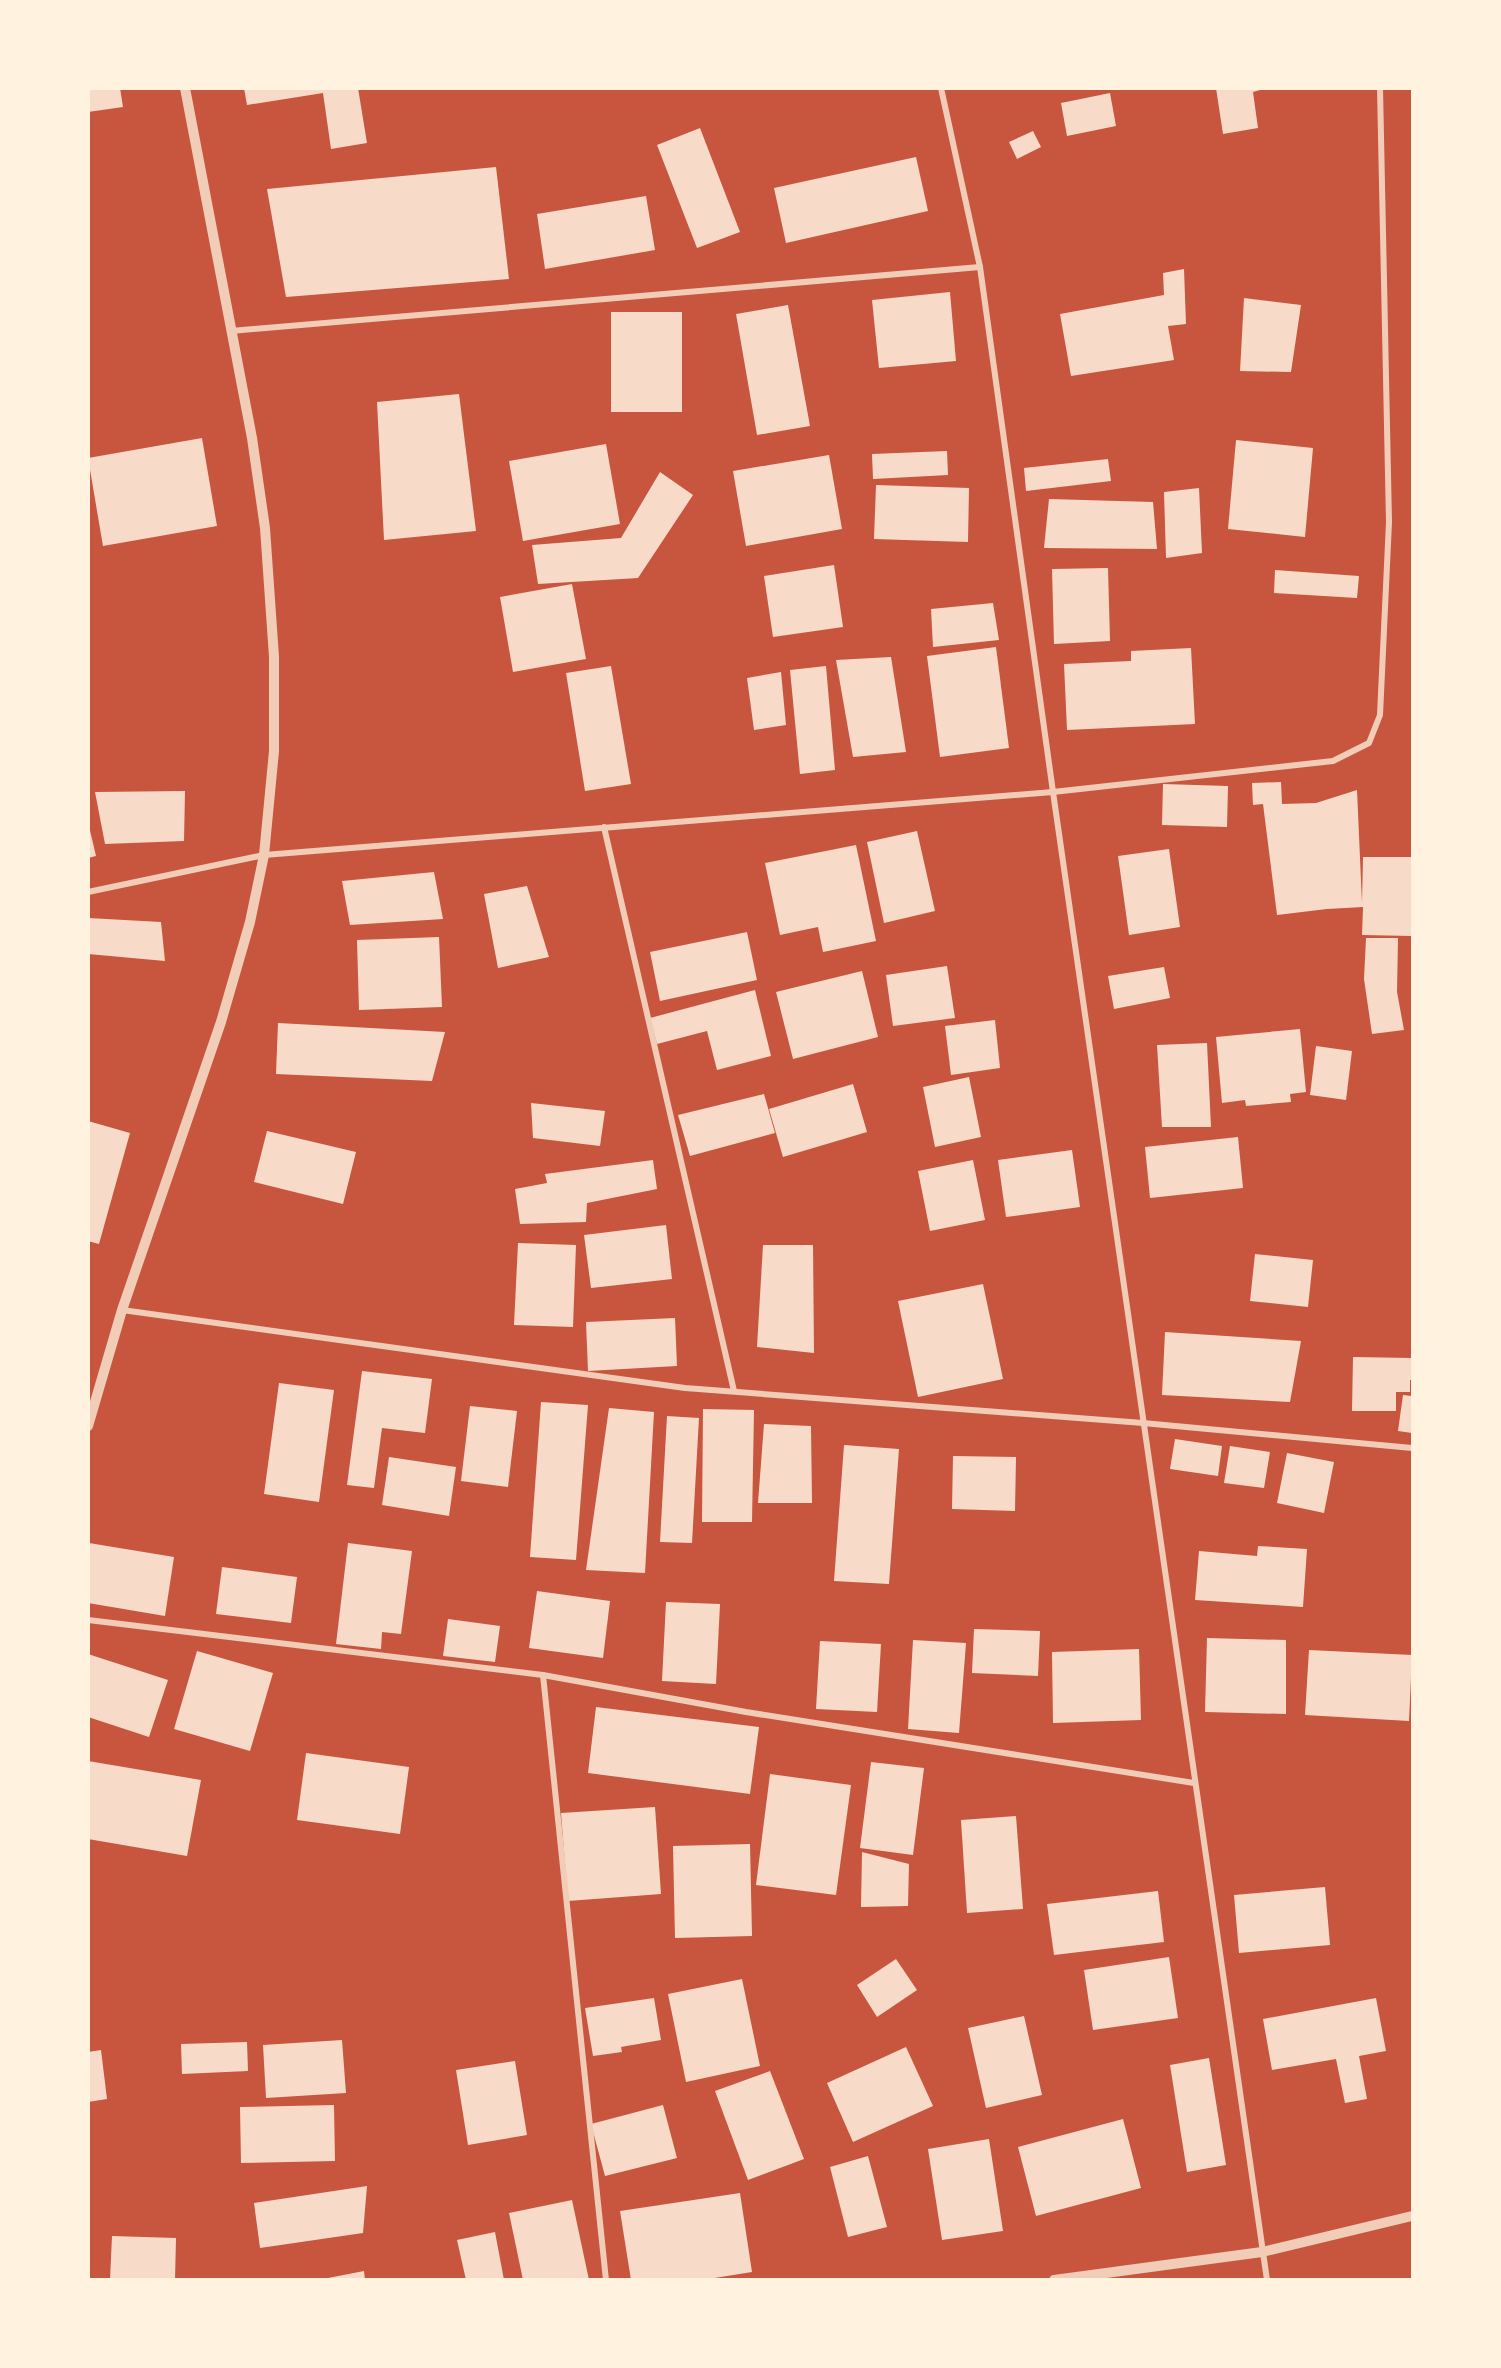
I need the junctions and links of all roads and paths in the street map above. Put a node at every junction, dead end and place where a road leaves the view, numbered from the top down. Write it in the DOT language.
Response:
graph roads {
  1 [pos="185,88"];
  2 [pos="940,88"];
  3 [pos="1380,88"];
  4 [pos="980,267"];
  5 [pos="231,331"];
  6 [pos="1053,792"];
  7 [pos="604,827"];
  8 [pos="264,855"];
  9 [pos="88,892"];
  10 [pos="122,1310"];
  11 [pos="735,1391"];
  12 [pos="1143,1423"];
  13 [pos="88,1426"];
  14 [pos="1413,1448"];
  15 [pos="88,1620"];
  16 [pos="543,1675"];
  17 [pos="1194,1783"];
  18 [pos="1413,2216"];
  19 [pos="1262,2252"];
  20 [pos="606,2280"];
  21 [pos="1054,2280"];
  22 [pos="1267,2280"];
  1 -- 5 [label="street"];
  2 -- 4 [label="street"];
  3 -- 6 [label="street"];
  4 -- 5 [label="street"];
  4 -- 6 [label="street"];
  5 -- 8 [label="street"];
  6 -- 7 [label="street"];
  6 -- 12 [label="street"];
  7 -- 8 [label="street"];
  7 -- 11 [label="street"];
  8 -- 9 [label="street"];
  8 -- 10 [label="street"];
  10 -- 11 [label="street"];
  10 -- 13 [label="street"];
  11 -- 12 [label="street"];
  12 -- 14 [label="street"];
  12 -- 17 [label="street"];
  15 -- 16 [label="street"];
  16 -- 17 [label="street"];
  16 -- 20 [label="street"];
  17 -- 19 [label="street"];
  18 -- 19 [label="street"];
  19 -- 21 [label="street"];
  19 -- 22 [label="street"];
}
